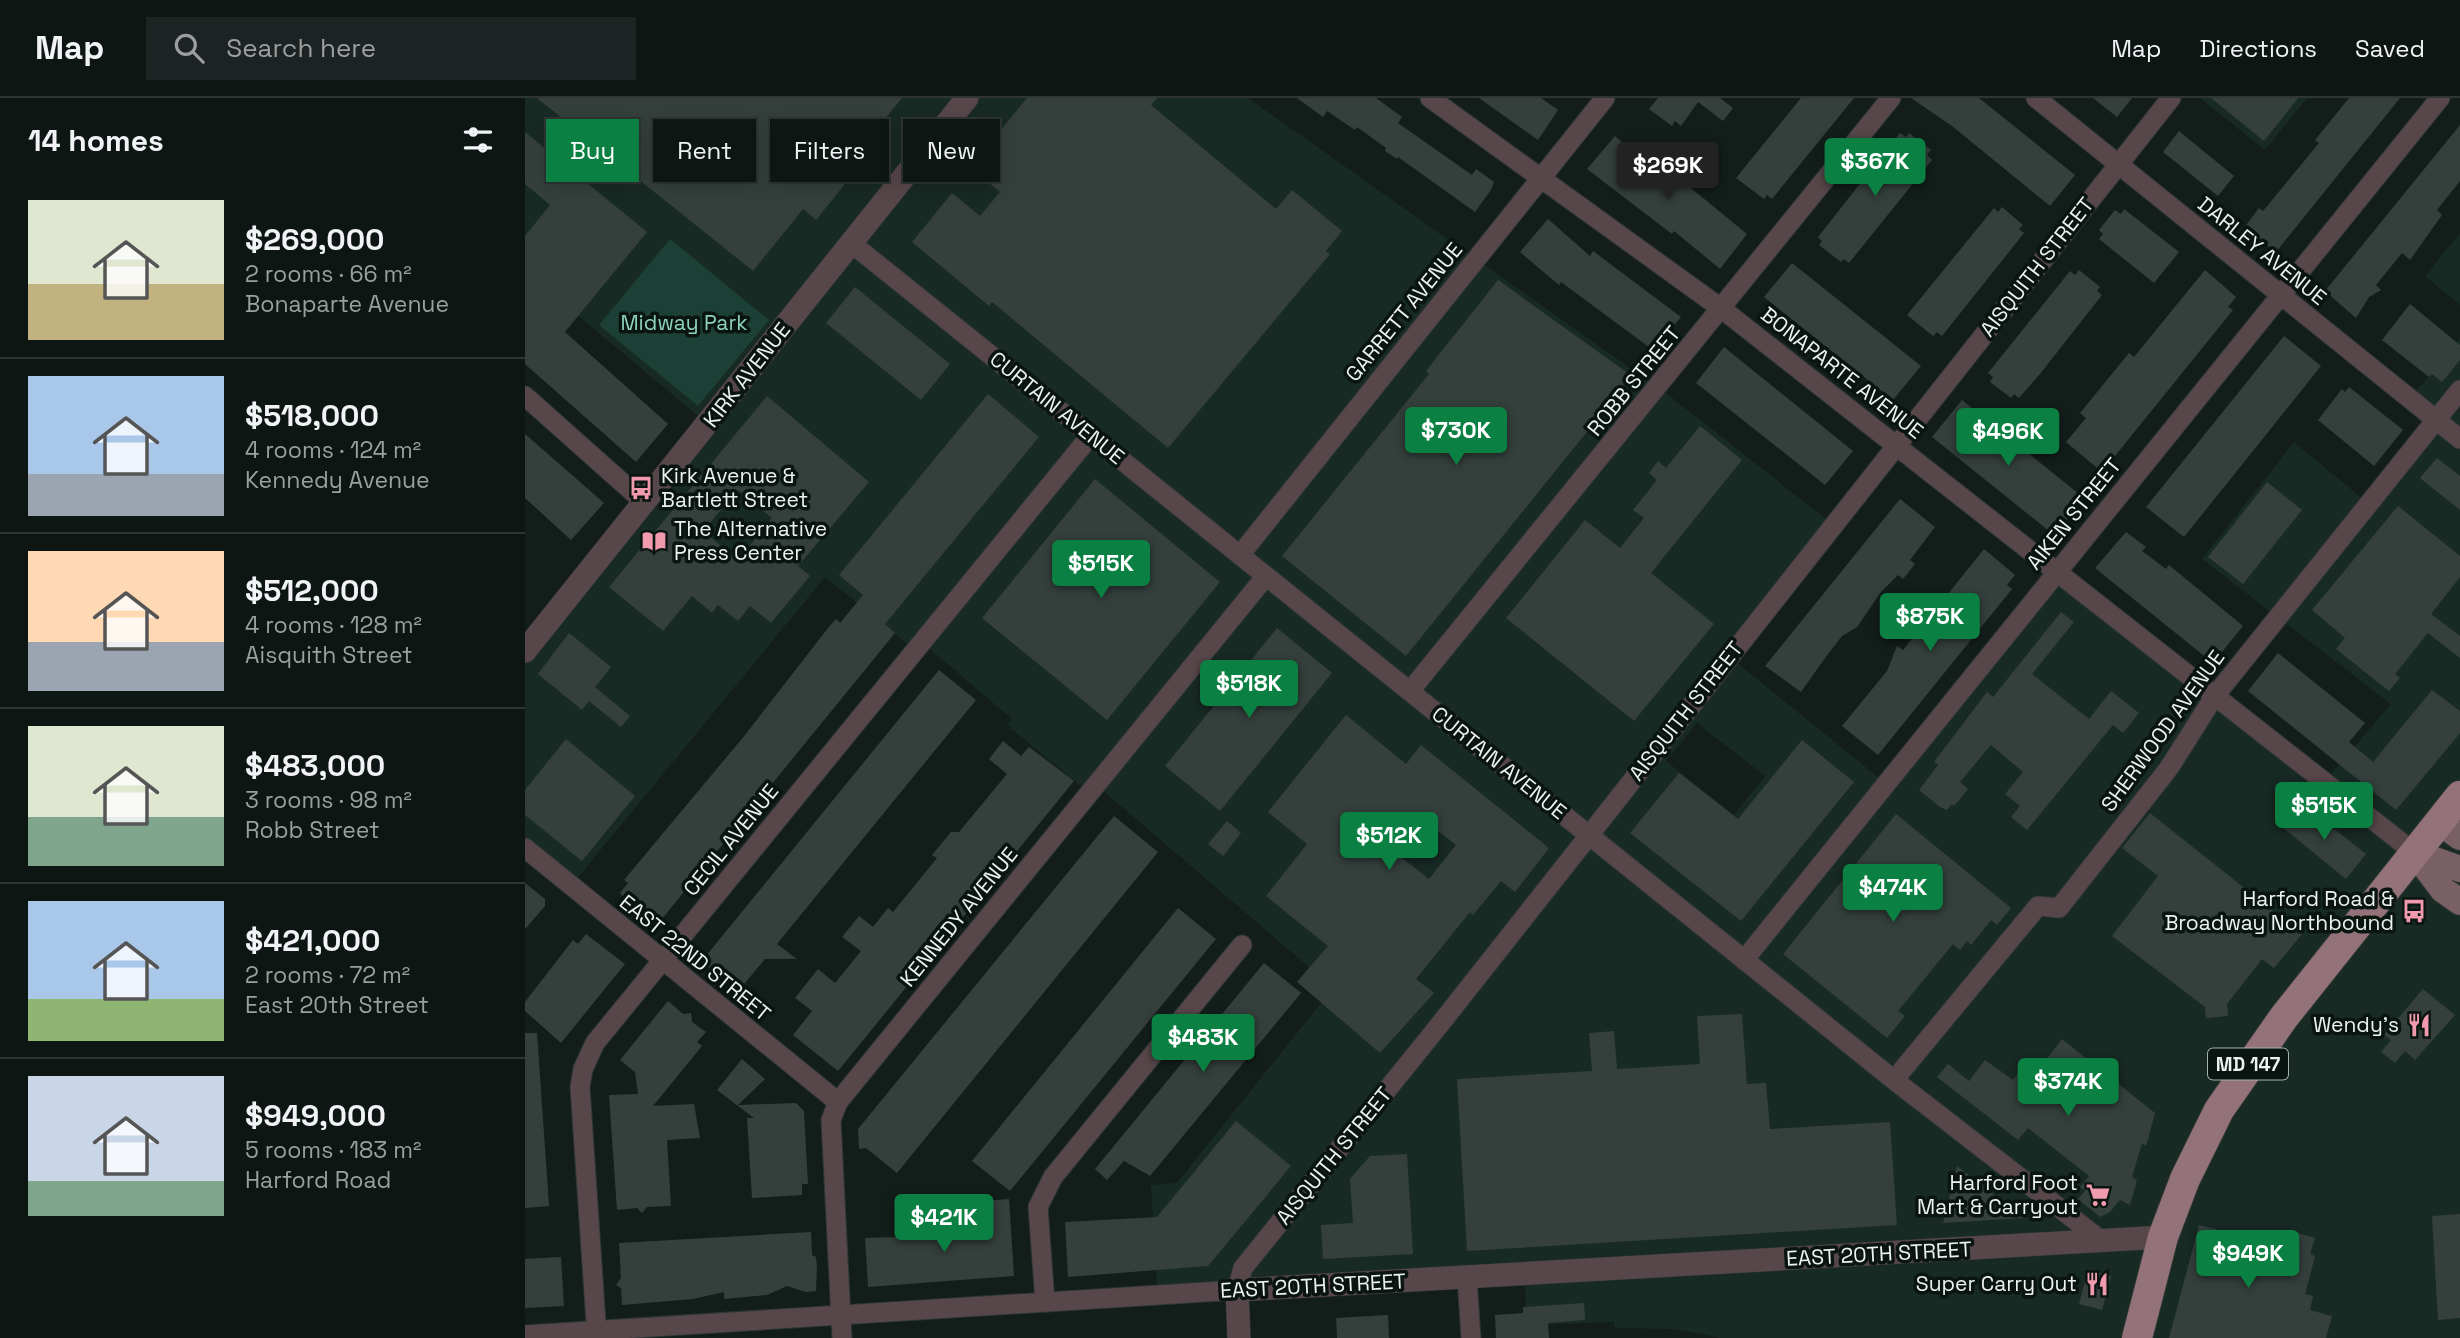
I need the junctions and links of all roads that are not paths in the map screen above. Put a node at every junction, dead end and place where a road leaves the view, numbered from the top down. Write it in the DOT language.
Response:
graph roads {
  1 [pos="967,98"];
  2 [pos="1430,98"];
  3 [pos="1605,98"];
  4 [pos="1891,98"];
  5 [pos="2036,98"];
  6 [pos="2171,98"];
  7 [pos="2440,98"];
  8 [pos="2118,165"];
  9 [pos="1541,178"];
  10 [pos="851,243"];
  11 [pos="2281,295"];
  12 [pos="1722,309"];
  13 [pos="2460,390"];
  14 [pos="525,396"];
  15 [pos="2435,419"];
  16 [pos="1091,435"];
  17 [pos="2460,439"];
  18 [pos="1896,444"];
  19 [pos="644,502"];
  20 [pos="1240,555"];
  21 [pos="2056,573"];
  22 [pos="1266,576"];
  23 [pos="525,651"];
  24 [pos="1410,691"];
  25 [pos="2214,697"];
  26 [pos="2460,796"];
  27 [pos="2450,830"];
  28 [pos="1589,835"];
  29 [pos="525,848"];
  30 [pos="2415,853"];
  31 [pos="2460,869"];
  32 [pos="2460,902"];
  33 [pos="1242,945"];
  34 [pos="662,960"];
  35 [pos="1744,960"];
  36 [pos="1894,1080"];
  37 [pos="838,1102"];
  38 [pos="2163,1237"];
  39 [pos="2102,1241"];
  40 [pos="1467,1277"];
  41 [pos="1237,1290"];
  42 [pos="1045,1302"];
  43 [pos="841,1316"];
  44 [pos="596,1334"];
  45 [pos="525,1335"];
  46 [pos="842,1338"];
  47 [pos="1239,1338"];
  48 [pos="1471,1338"];
  49 [pos="2137,1338"];
  1 -- 10 [label="street, KIRK AVENUE"];
  2 -- 9 [label="street, BONAPARTE AVENUE"];
  3 -- 9 [label="street, GARRETT AVENUE"];
  4 -- 12 [label="street, ROBB STREET"];
  5 -- 8 [label="street, DARLEY AVENUE"];
  6 -- 8 [label="street, AISQUITH STREET"];
  7 -- 11 [label="street, AIKEN STREET"];
  8 -- 11 [label="street, DARLEY AVENUE"];
  8 -- 18 [label="street, AISQUITH STREET"];
  9 -- 12 [label="street, BONAPARTE AVENUE"];
  9 -- 20 [label="street, GARRETT AVENUE"];
  10 -- 16 [label="street, CURTAIN AVENUE"];
  10 -- 19 [label="street, KIRK AVENUE"];
  11 -- 15 [label="street, DARLEY AVENUE"];
  11 -- 21 [label="street, AIKEN STREET"];
  12 -- 18 [label="street, BONAPARTE AVENUE"];
  12 -- 24 [label="street, ROBB STREET"];
  13 -- 15 [label="street, SHERWOOD AVENUE"];
  14 -- 19 [label="street"];
  15 -- 17 [label="street, DARLEY AVENUE"];
  15 -- 25 [label="street, SHERWOOD AVENUE"];
  16 -- 20 [label="street, CURTAIN AVENUE"];
  16 -- 34 [label="street, CECIL AVENUE"];
  18 -- 21 [label="street, BONAPARTE AVENUE"];
  18 -- 28 [label="street, AISQUITH STREET"];
  19 -- 23 [label="street, KIRK AVENUE"];
  20 -- 22 [label="street, CURTAIN AVENUE"];
  21 -- 25 [label="street, BONAPARTE AVENUE"];
  21 -- 35 [label="street, AIKEN STREET"];
  22 -- 24 [label="street, CURTAIN AVENUE"];
  22 -- 37 [label="street, KENNEDY AVENUE"];
  24 -- 28 [label="street, CURTAIN AVENUE"];
  25 -- 30 [label="street, BONAPARTE AVENUE"];
  25 -- 36 [label="street, SHERWOOD AVENUE"];
  26 -- 27 [label="main road, MD 147"];
  27 -- 30 [label="main road, MD 147"];
  28 -- 35 [label="street, CURTAIN AVENUE"];
  28 -- 41 [label="street, AISQUITH STREET"];
  29 -- 34 [label="street, EAST 22ND STREET"];
  30 -- 31 [label="main road"];
  30 -- 32 [label="main road"];
  30 -- 38 [label="main road, MD 147"];
  33 -- 42 [label="street"];
  34 -- 37 [label="street, EAST 22ND STREET"];
  34 -- 44 [label="street, CECIL AVENUE"];
  35 -- 36 [label="street, CURTAIN AVENUE"];
  36 -- 39 [label="street, CURTAIN AVENUE"];
  37 -- 43 [label="street, KENNEDY AVENUE"];
  38 -- 39 [label="street"];
  38 -- 49 [label="main road, MD 147"];
  39 -- 40 [label="street, EAST 20TH STREET"];
  40 -- 41 [label="street, EAST 20TH STREET"];
  40 -- 48 [label="street"];
  41 -- 42 [label="street, EAST 20TH STREET"];
  41 -- 47 [label="street, AISQUITH STREET"];
  42 -- 43 [label="street, EAST 20TH STREET"];
  43 -- 44 [label="street, EAST 20TH STREET"];
  43 -- 46 [label="street, KENNEDY AVENUE"];
  44 -- 45 [label="street, EAST 20TH STREET"];
}
